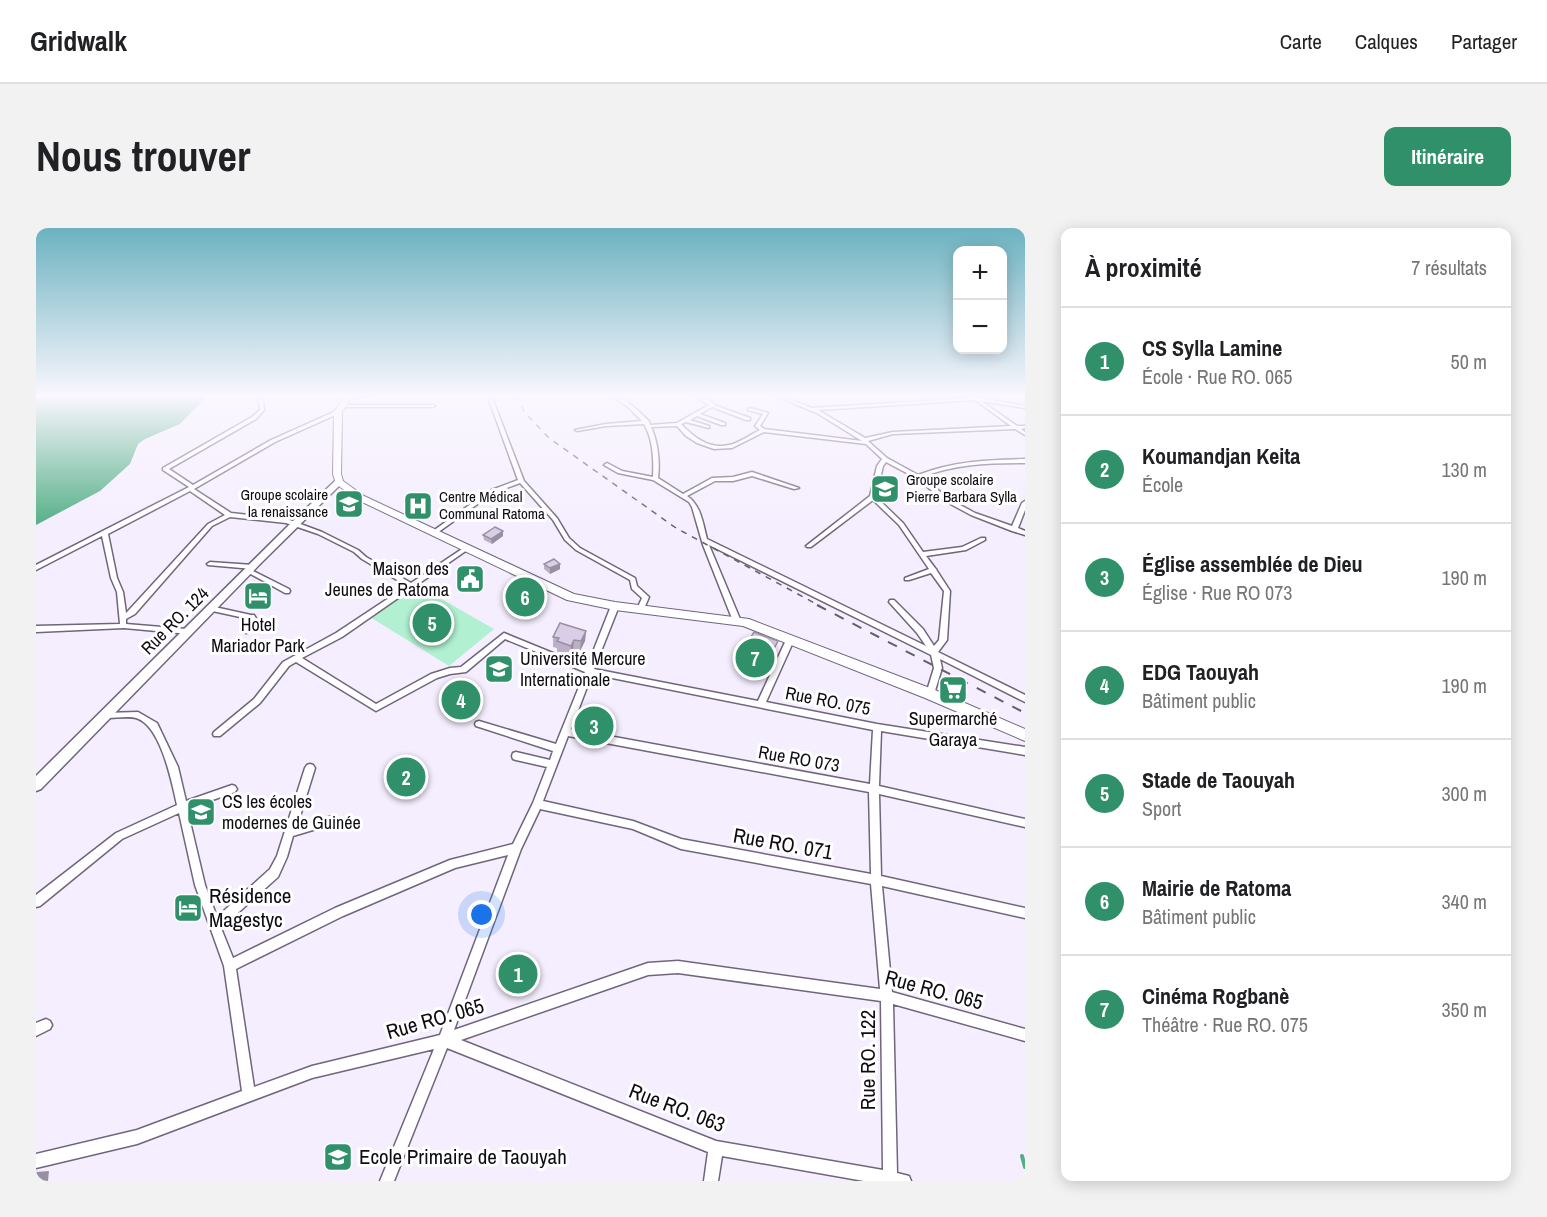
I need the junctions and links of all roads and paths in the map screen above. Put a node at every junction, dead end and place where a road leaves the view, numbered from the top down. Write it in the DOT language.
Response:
graph roads {
  1 [pos="217,439"];
  2 [pos="276,439"];
  3 [pos="340,439"];
  4 [pos="506,439"];
  5 [pos="654,439"];
  6 [pos="695,439"];
  7 [pos="743,439"];
  8 [pos="852,439"];
  9 [pos="871,439"];
  10 [pos="866,441"];
  11 [pos="885,459"];
  12 [pos="1025,461"];
  13 [pos="607,465"];
  14 [pos="918,477"];
  15 [pos="655,479"];
  16 [pos="521,481"];
  17 [pos="339,482"];
  18 [pos="191,488"];
  19 [pos="796,488"];
  20 [pos="683,496"];
  21 [pos="873,497"];
  22 [pos="1025,503"];
  23 [pos="229,515"];
  24 [pos="295,523"];
  25 [pos="1014,530"];
  26 [pos="435,532"];
  27 [pos="1025,533"];
  28 [pos="105,534"];
  29 [pos="983,538"];
  30 [pos="705,540"];
  31 [pos="809,546"];
  32 [pos="467,548"];
  33 [pos="923,554"];
  34 [pos="210,564"];
  35 [pos="36,568"];
  36 [pos="251,569"];
  37 [pos="934,570"];
  38 [pos="907,579"];
  39 [pos="410,585"];
  40 [pos="287,591"];
  41 [pos="892,602"];
  42 [pos="615,606"];
  43 [pos="210,609"];
  44 [pos="641,609"];
  45 [pos="736,619"];
  46 [pos="123,622"];
  47 [pos="36,629"];
  48 [pos="246,630"];
  49 [pos="186,632"];
  50 [pos="790,640"];
  51 [pos="934,652"];
  52 [pos="296,658"];
  53 [pos="589,671"];
  54 [pos="930,694"];
  55 [pos="1025,699"];
  56 [pos="761,704"];
  57 [pos="108,715"];
  58 [pos="479,724"];
  59 [pos="877,727"];
  60 [pos="566,732"];
  61 [pos="217,734"];
  62 [pos="1025,735"];
  63 [pos="559,749"];
  64 [pos="1025,751"];
  65 [pos="516,756"];
  66 [pos="553,765"];
  67 [pos="310,768"];
  68 [pos="36,785"];
  69 [pos="232,789"];
  70 [pos="874,789"];
  71 [pos="537,804"];
  72 [pos="182,807"];
  73 [pos="333,820"];
  74 [pos="1025,823"];
  75 [pos="290,833"];
  76 [pos="516,848"];
  77 [pos="876,880"];
  78 [pos="36,902"];
  79 [pos="1025,913"];
  80 [pos="215,926"];
  81 [pos="230,966"];
  82 [pos="887,996"];
  83 [pos="1025,1035"];
  84 [pos="444,1040"];
  85 [pos="249,1094"];
  86 [pos="716,1148"];
  87 [pos="36,1161"];
  88 [pos="889,1179"];
  89 [pos="387,1181"];
  90 [pos="711,1181"];
  91 [pos="904,1181"];
  1 -- 18 [label="street"];
  2 -- 18 [label="street"];
  3 -- 17 [label="main road"];
  4 -- 16 [label="street"];
  5 -- 15 [label="street"];
  6 -- 7 [label="street"];
  8 -- 10 [label="street"];
  9 -- 10 [label="street"];
  10 -- 11 [label="street"];
  11 -- 14 [label="street"];
  11 -- 21 [label="street"];
  12 -- 14 [label="street"];
  13 -- 15 [label="street"];
  14 -- 25 [label="street"];
  15 -- 20 [label="street"];
  16 -- 26 [label="street"];
  16 -- 44 [label="street"];
  17 -- 24 [label="street, Rue RO. 124"];
  17 -- 26 [label="main road"];
  18 -- 23 [label="street"];
  18 -- 28 [label="street"];
  19 -- 20 [label="street"];
  20 -- 30 [label="street"];
  21 -- 31 [label="street"];
  21 -- 33 [label="street"];
  22 -- 25 [label="street"];
  23 -- 24 [label="street"];
  23 -- 46 [label="street"];
  24 -- 36 [label="street, Rue RO. 124"];
  24 -- 39 [label="street"];
  25 -- 27 [label="street"];
  26 -- 32 [label="main road"];
  28 -- 35 [label="street"];
  28 -- 46 [label="street"];
  29 -- 33 [label="street"];
  30 -- 45 [label="street"];
  30 -- 51 [label="street"];
  32 -- 39 [label="street"];
  32 -- 42 [label="main road"];
  33 -- 37 [label="street"];
  34 -- 36 [label="street"];
  36 -- 40 [label="street"];
  36 -- 43 [label="street, Rue RO. 124"];
  37 -- 38 [label="street"];
  37 -- 51 [label="street"];
  39 -- 52 [label="street"];
  41 -- 51 [label="street"];
  42 -- 44 [label="main road"];
  42 -- 53 [label="street"];
  43 -- 48 [label="street"];
  43 -- 49 [label="street, Rue RO. 124"];
  44 -- 45 [label="main road"];
  45 -- 50 [label="main road"];
  46 -- 47 [label="street"];
  46 -- 49 [label="street"];
  49 -- 57 [label="street, Rue RO. 124"];
  50 -- 54 [label="main road"];
  50 -- 56 [label="street"];
  51 -- 54 [label="street"];
  51 -- 55 [label="street"];
  52 -- 53 [label="street, Rue RO. 075"];
  52 -- 61 [label="street"];
  53 -- 56 [label="street, Rue RO. 075"];
  53 -- 60 [label="street"];
  54 -- 62 [label="main road"];
  56 -- 59 [label="street, Rue RO. 075"];
  57 -- 68 [label="street, Rue RO. 124"];
  57 -- 72 [label="street"];
  58 -- 63 [label="street"];
  59 -- 64 [label="street, Rue RO. 075"];
  59 -- 70 [label="street, Rue RO. 122"];
  60 -- 63 [label="street"];
  60 -- 70 [label="street, Rue RO 073"];
  63 -- 66 [label="street"];
  65 -- 66 [label="street"];
  66 -- 71 [label="street"];
  67 -- 75 [label="street"];
  69 -- 72 [label="street"];
  70 -- 74 [label="street, Rue RO 073"];
  70 -- 77 [label="street, Rue RO. 122"];
  71 -- 76 [label="street"];
  71 -- 77 [label="street, Rue RO. 071"];
  72 -- 78 [label="street"];
  72 -- 80 [label="street"];
  73 -- 75 [label="street"];
  75 -- 80 [label="street"];
  76 -- 81 [label="street"];
  76 -- 84 [label="street"];
  77 -- 79 [label="street, Rue RO. 071"];
  77 -- 82 [label="street, Rue RO. 122"];
  80 -- 81 [label="street"];
  81 -- 85 [label="street"];
  82 -- 83 [label="street, Rue RO. 065"];
  82 -- 84 [label="street, Rue RO. 065"];
  82 -- 88 [label="street, Rue RO. 122"];
  84 -- 85 [label="street, Rue RO. 065"];
  84 -- 86 [label="street, Rue RO. 063"];
  84 -- 89 [label="street"];
  85 -- 87 [label="street, Rue RO. 065"];
  86 -- 88 [label="street, Rue RO. 063"];
  86 -- 90 [label="street"];
  88 -- 91 [label="street, Rue RO. 063"];
}
